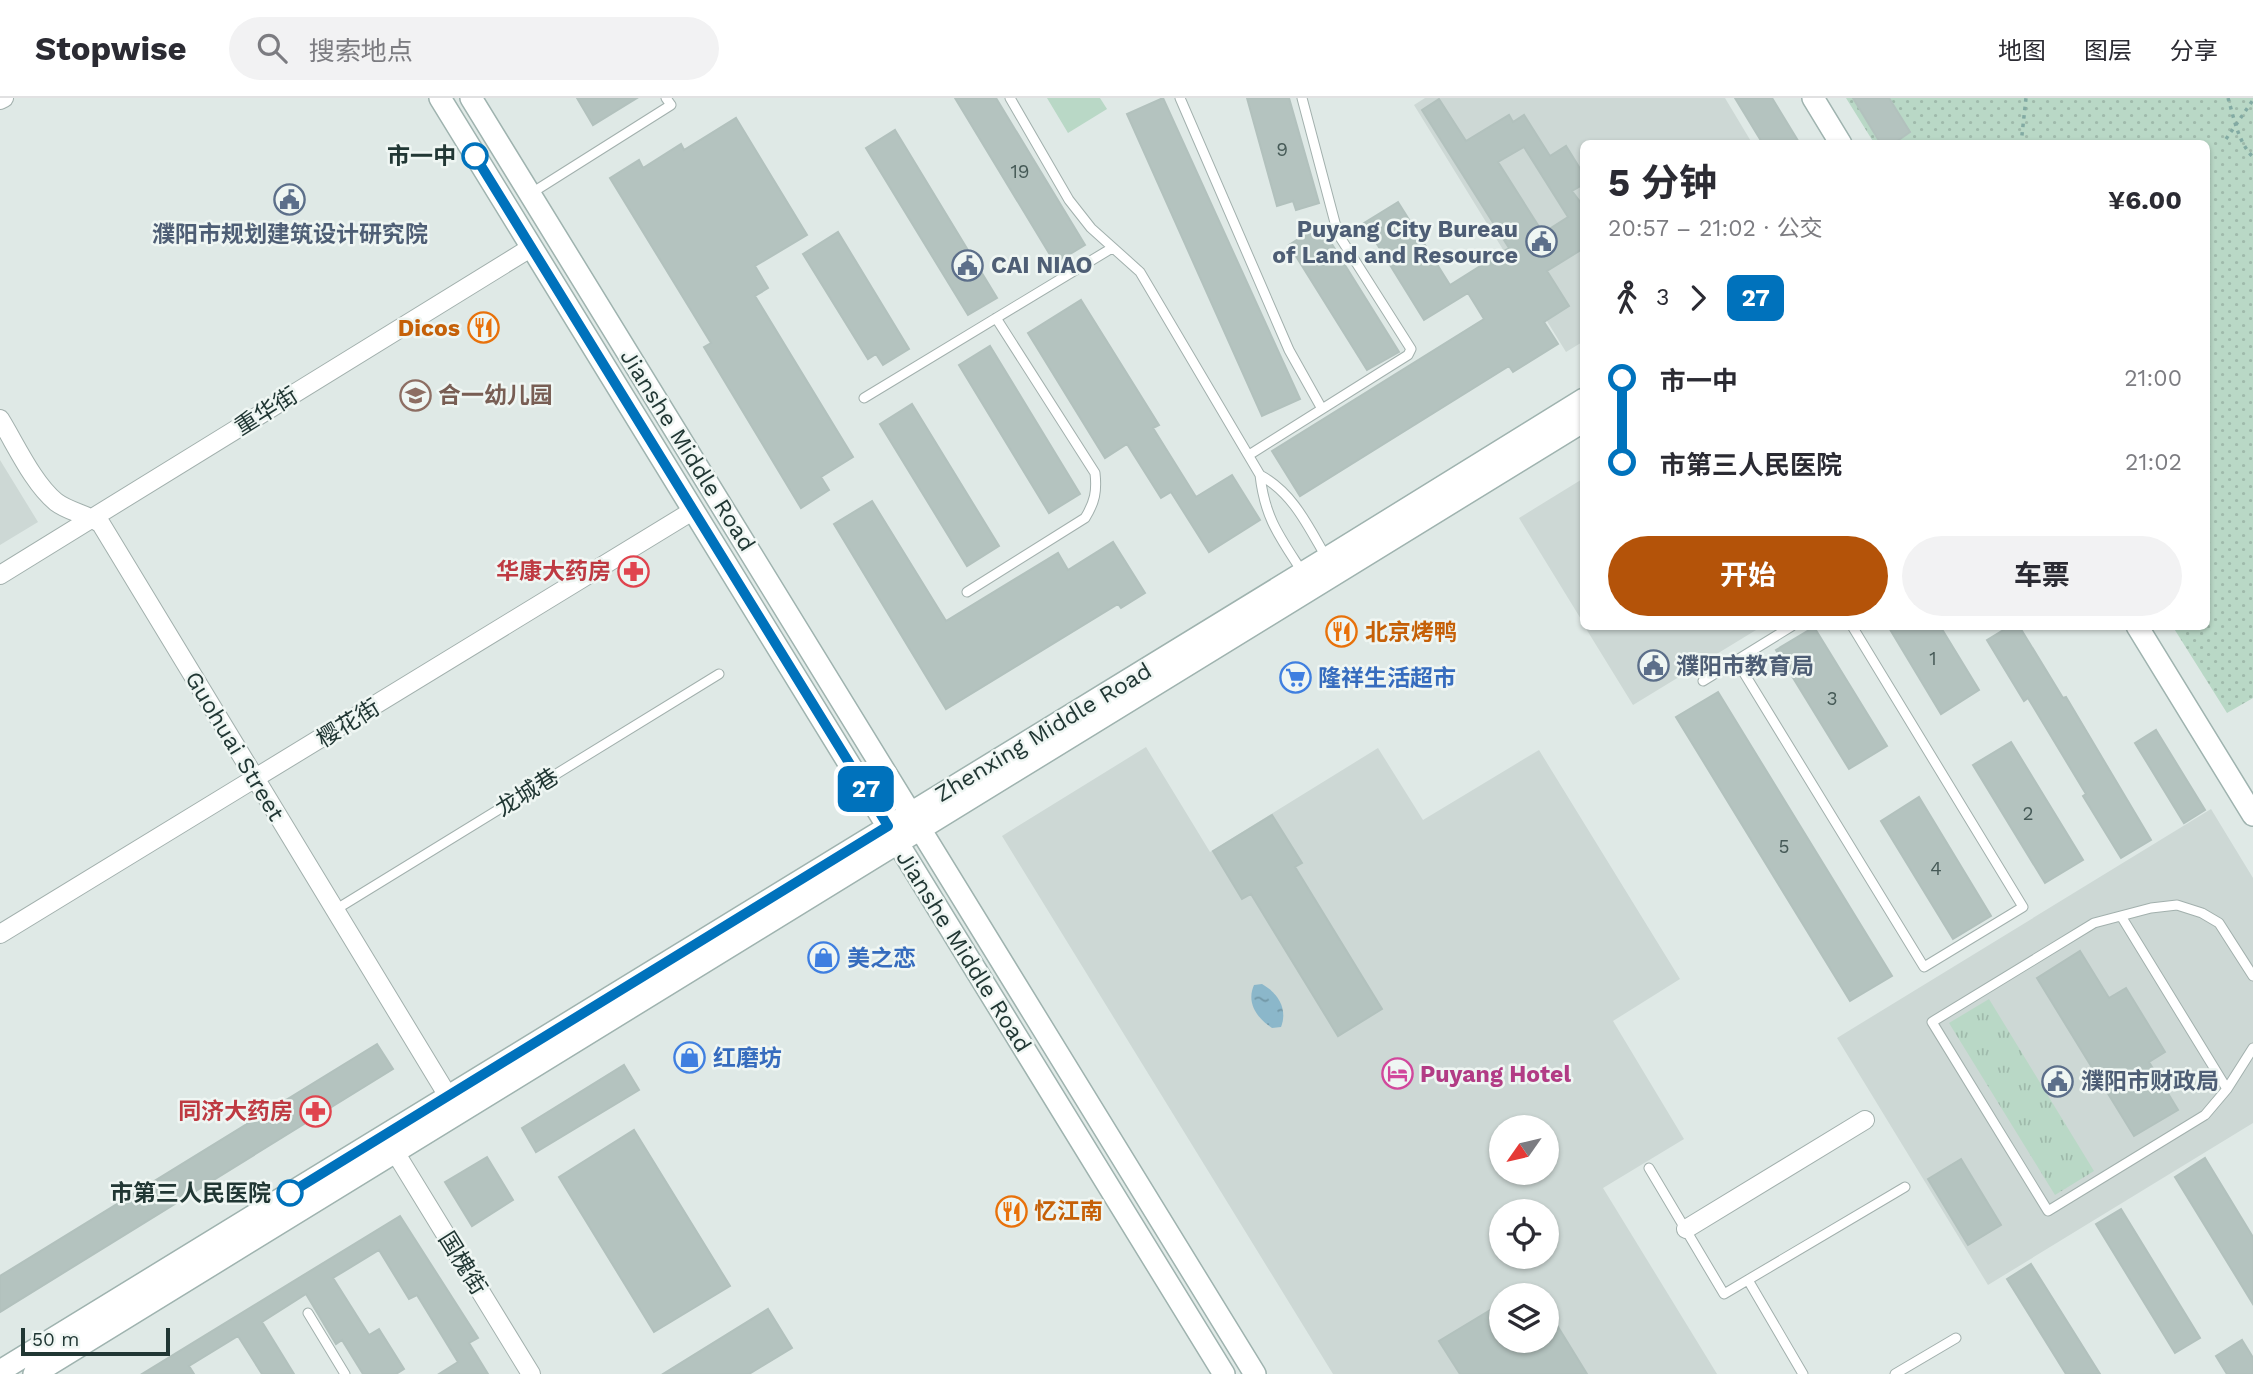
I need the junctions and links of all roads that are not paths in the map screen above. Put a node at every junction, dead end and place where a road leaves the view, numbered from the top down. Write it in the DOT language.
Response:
graph roads {
  1 [pos="440,98"];
  2 [pos="471,98"];
  3 [pos="1010,98"];
  4 [pos="1180,98"];
  5 [pos="1302,98"];
  6 [pos="1813,98"];
  7 [pos="670,100"];
  8 [pos="1839,140"];
  9 [pos="530,194"];
  10 [pos="532,247"];
  11 [pos="1112,248"];
  12 [pos="996,318"];
  13 [pos="864,398"];
  14 [pos="1580,401"];
  15 [pos="1322,409"];
  16 [pos="0,419"];
  17 [pos="1580,423"];
  18 [pos="1249,455"];
  19 [pos="1261,475"];
  20 [pos="694,510"];
  21 [pos="92,518"];
  22 [pos="1327,558"];
  23 [pos="1303,573"];
  24 [pos="0,575"];
  25 [pos="967,592"];
  26 [pos="1786,630"];
  27 [pos="1854,630"];
  28 [pos="2139,630"];
  29 [pos="1737,660"];
  30 [pos="719,674"];
  31 [pos="1703,681"];
  32 [pos="256,780"];
  33 [pos="2253,815"];
  34 [pos="915,821"];
  35 [pos="893,834"];
  36 [pos="335,910"];
  37 [pos="2120,916"];
  38 [pos="0,934"];
  39 [pos="2249,960"];
  40 [pos="2253,976"];
  41 [pos="2253,1048"];
  42 [pos="2227,1089"];
  43 [pos="448,1096"];
  44 [pos="1865,1119"];
  45 [pos="395,1152"];
  46 [pos="1649,1168"];
  47 [pos="1905,1187"];
  48 [pos="1686,1229"];
  49 [pos="1748,1280"];
  50 [pos="308,1313"];
  51 [pos="1956,1338"];
  52 [pos="0,1371"];
  53 [pos="34,1374"];
  54 [pos="345,1374"];
  55 [pos="531,1374"];
  56 [pos="1224,1374"];
  57 [pos="1255,1374"];
  58 [pos="1803,1374"];
  59 [pos="1895,1374"];
  1 -- 10 [label="street, Jianshe Middle Road"];
  2 -- 9 [label="street, Jianshe Middle Road"];
  3 -- 11 [label="lane"];
  4 -- 15 [label="lane"];
  5 -- 15 [label="lane"];
  6 -- 8 [label="street"];
  7 -- 9 [label="lane"];
  9 -- 34 [label="street, Jianshe Middle Road"];
  10 -- 20 [label="street, Jianshe Middle Road"];
  10 -- 21 [label="street, 重华街"];
  11 -- 12 [label="lane"];
  11 -- 18 [label="lane"];
  12 -- 13 [label="lane"];
  12 -- 25 [label="lane"];
  14 -- 22 [label="street, Zhenxing Middle Road"];
  15 -- 18 [label="lane"];
  16 -- 21 [label="street, Guohuai Street"];
  17 -- 34 [label="street, Zhenxing Middle Road"];
  18 -- 19 [label="lane"];
  19 -- 22 [label="lane"];
  19 -- 23 [label="lane"];
  20 -- 32 [label="street, 樱花街"];
  20 -- 35 [label="street, Jianshe Middle Road"];
  21 -- 24 [label="street, 重华街"];
  21 -- 32 [label="street, Guohuai Street"];
  22 -- 23 [label="street, Zhenxing Middle Road"];
  23 -- 34 [label="street, Zhenxing Middle Road"];
  26 -- 29 [label="lane"];
  27 -- 29 [label="lane"];
  28 -- 33 [label="street"];
  29 -- 31 [label="lane"];
  30 -- 36 [label="lane, 龙城巷"];
  32 -- 36 [label="street, Guohuai Street"];
  32 -- 38 [label="street, 樱花街"];
  34 -- 35 [label="street, Zhenxing Middle Road"];
  34 -- 57 [label="street, Jianshe Middle Road"];
  35 -- 43 [label="street, Zhenxing Middle Road"];
  35 -- 45 [label="street, Zhenxing Middle Road"];
  35 -- 56 [label="street, Jianshe Middle Road"];
  36 -- 43 [label="street, Guohuai Street"];
  37 -- 39 [label="lane"];
  37 -- 42 [label="lane"];
  37 -- 42 [label="lane"];
  39 -- 40 [label="lane"];
  41 -- 42 [label="lane"];
  43 -- 52 [label="street, Zhenxing Middle Road"];
  44 -- 48 [label="street"];
  45 -- 53 [label="street, Zhenxing Middle Road"];
  45 -- 55 [label="street, 国槐街"];
  46 -- 48 [label="lane"];
  47 -- 49 [label="lane"];
  48 -- 49 [label="lane"];
  49 -- 58 [label="lane"];
  50 -- 54 [label="lane"];
  51 -- 59 [label="lane"];
}
